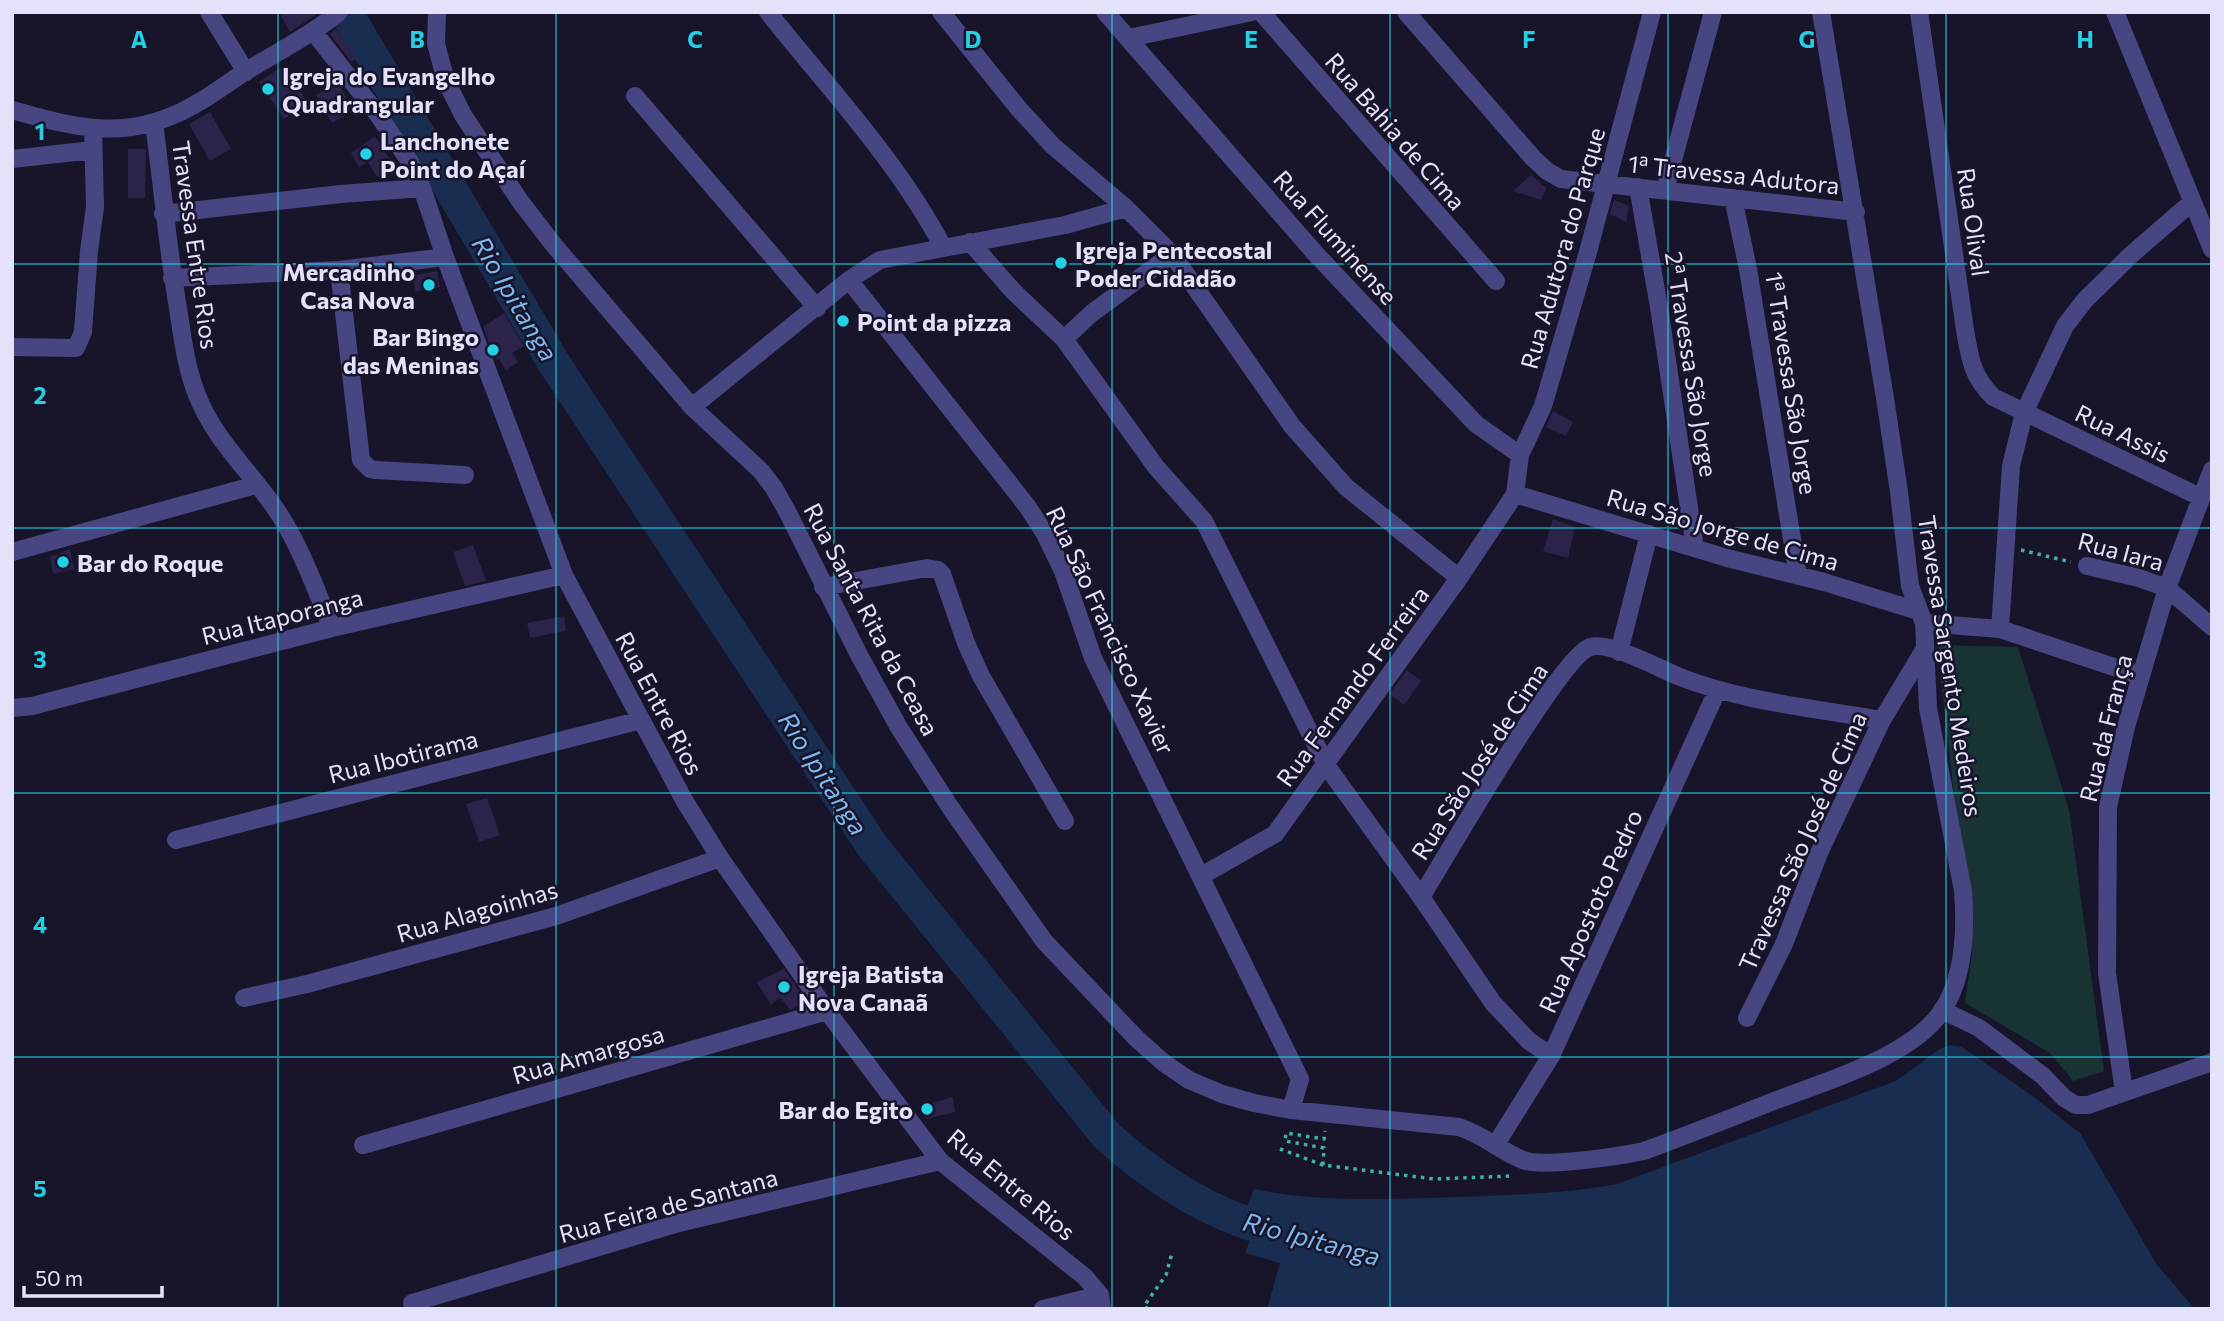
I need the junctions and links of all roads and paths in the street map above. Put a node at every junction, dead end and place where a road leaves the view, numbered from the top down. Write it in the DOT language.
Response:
graph roads {
  1 [pos="209,12"];
  2 [pos="438,12"];
  3 [pos="768,12"];
  4 [pos="941,12"];
  5 [pos="1105,12"];
  6 [pos="1252,12"];
  7 [pos="1261,12"];
  8 [pos="1406,12"];
  9 [pos="1652,12"];
  10 [pos="1713,12"];
  11 [pos="1821,12"];
  12 [pos="1919,12"];
  13 [pos="2115,12"];
  14 [pos="334,16"];
  15 [pos="313,31"];
  16 [pos="1129,38"];
  17 [pos="246,72"];
  18 [pos="635,96"];
  19 [pos="12,110"];
  20 [pos="154,123"];
  21 [pos="93,128"];
  22 [pos="93,150"];
  23 [pos="12,159"];
  24 [pos="1607,184"];
  25 [pos="1638,187"];
  26 [pos="422,188"];
  27 [pos="1665,190"];
  28 [pos="1733,198"];
  29 [pos="2192,202"];
  30 [pos="1126,208"];
  31 [pos="1856,212"];
  32 [pos="163,214"];
  33 [pos="970,242"];
  34 [pos="943,247"];
  35 [pos="2212,248"];
  36 [pos="1171,254"];
  37 [pos="445,257"];
  38 [pos="339,270"];
  39 [pos="172,278"];
  40 [pos="849,280"];
  41 [pos="1496,281"];
  42 [pos="817,308"];
  43 [pos="1064,339"];
  44 [pos="12,347"];
  45 [pos="692,407"];
  46 [pos="2024,413"];
  47 [pos="1520,455"];
  48 [pos="2212,470"];
  49 [pos="465,475"];
  50 [pos="256,485"];
  51 [pos="1515,494"];
  52 [pos="2200,497"];
  53 [pos="1649,534"];
  54 [pos="2005,546"];
  55 [pos="1695,548"];
  56 [pos="12,552"];
  57 [pos="2087,566"];
  58 [pos="564,575"];
  59 [pos="1798,576"];
  60 [pos="1459,578"];
  61 [pos="823,587"];
  62 [pos="2167,587"];
  63 [pos="1921,617"];
  64 [pos="2212,627"];
  65 [pos="332,628"];
  66 [pos="2000,629"];
  67 [pos="1925,649"];
  68 [pos="1619,652"];
  69 [pos="2141,676"];
  70 [pos="1717,691"];
  71 [pos="12,708"];
  72 [pos="641,720"];
  73 [pos="1882,720"];
  74 [pos="1326,765"];
  75 [pos="1065,821"];
  76 [pos="176,840"];
  77 [pos="720,858"];
  78 [pos="1200,876"];
  79 [pos="1421,897"];
  80 [pos="244,998"];
  81 [pos="827,1010"];
  82 [pos="1942,1010"];
  83 [pos="1747,1018"];
  84 [pos="1552,1056"];
  85 [pos="2212,1062"];
  86 [pos="2124,1092"];
  87 [pos="1291,1110"];
  88 [pos="1496,1144"];
  89 [pos="363,1145"];
  90 [pos="940,1161"];
  91 [pos="1171,1254"];
  92 [pos="1101,1302"];
  93 [pos="412,1303"];
  94 [pos="1043,1309"];
  95 [pos="1148,1309"];
  1 -- 17 [label="street"];
  2 -- 45 [label="street, Rua Santa Rita da Ceasa"];
  3 -- 34 [label="street"];
  4 -- 30 [label="street"];
  5 -- 16 [label="street, Rua Fluminense"];
  6 -- 16 [label="street"];
  7 -- 41 [label="street, Rua Bahia de Cima"];
  8 -- 24 [label="street, 1ª Travessa Adutora"];
  9 -- 24 [label="street, Rua Adutora do Parque"];
  10 -- 27 [label="street"];
  11 -- 31 [label="street, Travessa Sargento Medeiros"];
  12 -- 46 [label="street, Rua Olival"];
  13 -- 29 [label="street"];
  14 -- 15 [label="street"];
  15 -- 17 [label="street"];
  15 -- 26 [label="street, Rua Entre Rios"];
  16 -- 47 [label="street, Rua Fluminense"];
  17 -- 20 [label="street"];
  18 -- 42 [label="street"];
  19 -- 21 [label="street"];
  20 -- 21 [label="street"];
  20 -- 32 [label="street, Travessa Entre Rios"];
  21 -- 22 [label="street"];
  22 -- 23 [label="street"];
  22 -- 44 [label="street"];
  24 -- 25 [label="street, 1ª Travessa Adutora"];
  24 -- 47 [label="street, Rua Adutora do Parque"];
  25 -- 27 [label="street, 1ª Travessa Adutora"];
  25 -- 55 [label="street, 2ª Travessa São Jorge"];
  26 -- 32 [label="street"];
  26 -- 37 [label="street, Rua Entre Rios"];
  27 -- 28 [label="street, 1ª Travessa Adutora"];
  28 -- 31 [label="street, 1ª Travessa Adutora"];
  28 -- 59 [label="street, 1ª Travessa São Jorge"];
  29 -- 35 [label="street"];
  29 -- 46 [label="street"];
  30 -- 33 [label="street"];
  30 -- 36 [label="street"];
  31 -- 63 [label="street, Travessa Sargento Medeiros"];
  32 -- 39 [label="street, Travessa Entre Rios"];
  33 -- 34 [label="street"];
  33 -- 43 [label="street, Rua São José de Cima"];
  34 -- 40 [label="street"];
  36 -- 43 [label="street"];
  36 -- 60 [label="street"];
  37 -- 38 [label="street"];
  37 -- 58 [label="street, Rua Entre Rios"];
  38 -- 39 [label="street"];
  38 -- 49 [label="street"];
  39 -- 50 [label="street, Travessa Entre Rios"];
  40 -- 42 [label="street"];
  40 -- 78 [label="street, Rua São Francisco Xavier"];
  42 -- 45 [label="street"];
  43 -- 74 [label="street, Rua São José de Cima"];
  45 -- 61 [label="street, Rua Santa Rita da Ceasa"];
  46 -- 52 [label="street, Rua Assis"];
  46 -- 54 [label="street"];
  47 -- 51 [label="street, Rua Adutora do Parque"];
  48 -- 52 [label="street, Rua da França"];
  50 -- 56 [label="street"];
  50 -- 65 [label="street, Travessa Entre Rios"];
  51 -- 53 [label="street, Rua São Jorge de Cima"];
  51 -- 60 [label="street, Rua Fernando Ferreira"];
  52 -- 62 [label="street, Rua da França"];
  53 -- 55 [label="street, Rua São Jorge de Cima"];
  53 -- 68 [label="street"];
  54 -- 57 [label="path, Rua Iara"];
  54 -- 66 [label="street"];
  55 -- 59 [label="street, Rua São Jorge de Cima"];
  57 -- 62 [label="street, Rua Iara"];
  58 -- 65 [label="street, Rua Itaporanga"];
  58 -- 72 [label="street, Rua Entre Rios"];
  59 -- 63 [label="street, Rua São Jorge de Cima"];
  60 -- 74 [label="street, Rua Fernando Ferreira"];
  61 -- 75 [label="street"];
  61 -- 87 [label="street, Rua Santa Rita da Ceasa"];
  62 -- 64 [label="street, Rua Iara"];
  62 -- 69 [label="street, Rua da França"];
  63 -- 66 [label="street, Rua São Jorge de Cima"];
  63 -- 67 [label="street, Travessa Sargento Medeiros"];
  65 -- 71 [label="street, Rua Itaporanga"];
  66 -- 69 [label="street, Rua São Jorge de Cima"];
  67 -- 73 [label="street, Travessa São José de Cima"];
  67 -- 82 [label="street, Travessa Sargento Medeiros"];
  68 -- 70 [label="street"];
  68 -- 79 [label="street, Rua São José de Cima"];
  69 -- 86 [label="street, Rua da França"];
  70 -- 73 [label="street"];
  70 -- 84 [label="street, Rua Apostoto Pedro"];
  72 -- 76 [label="street, Rua Ibotirama"];
  72 -- 77 [label="street, Rua Entre Rios"];
  73 -- 83 [label="street, Travessa São José de Cima"];
  74 -- 78 [label="street, Rua Fernando Ferreira"];
  74 -- 79 [label="street, Rua São José de Cima"];
  77 -- 80 [label="street, Rua Alagoinhas"];
  77 -- 81 [label="street, Rua Entre Rios"];
  78 -- 87 [label="street, Rua São Francisco Xavier"];
  79 -- 84 [label="street, Rua São José de Cima"];
  81 -- 89 [label="street, Rua Amargosa"];
  81 -- 90 [label="street, Rua Entre Rios"];
  82 -- 86 [label="street"];
  82 -- 88 [label="street, Travessa Sargento Medeiros"];
  84 -- 88 [label="street, Rua Apostoto Pedro"];
  85 -- 86 [label="street"];
  87 -- 88 [label="street, Rua Santa Rita da Ceasa"];
  90 -- 92 [label="street, Rua Entre Rios"];
  90 -- 93 [label="street, Rua Feira de Santana"];
  91 -- 95 [label="path"];
  92 -- 94 [label="street"];
}
